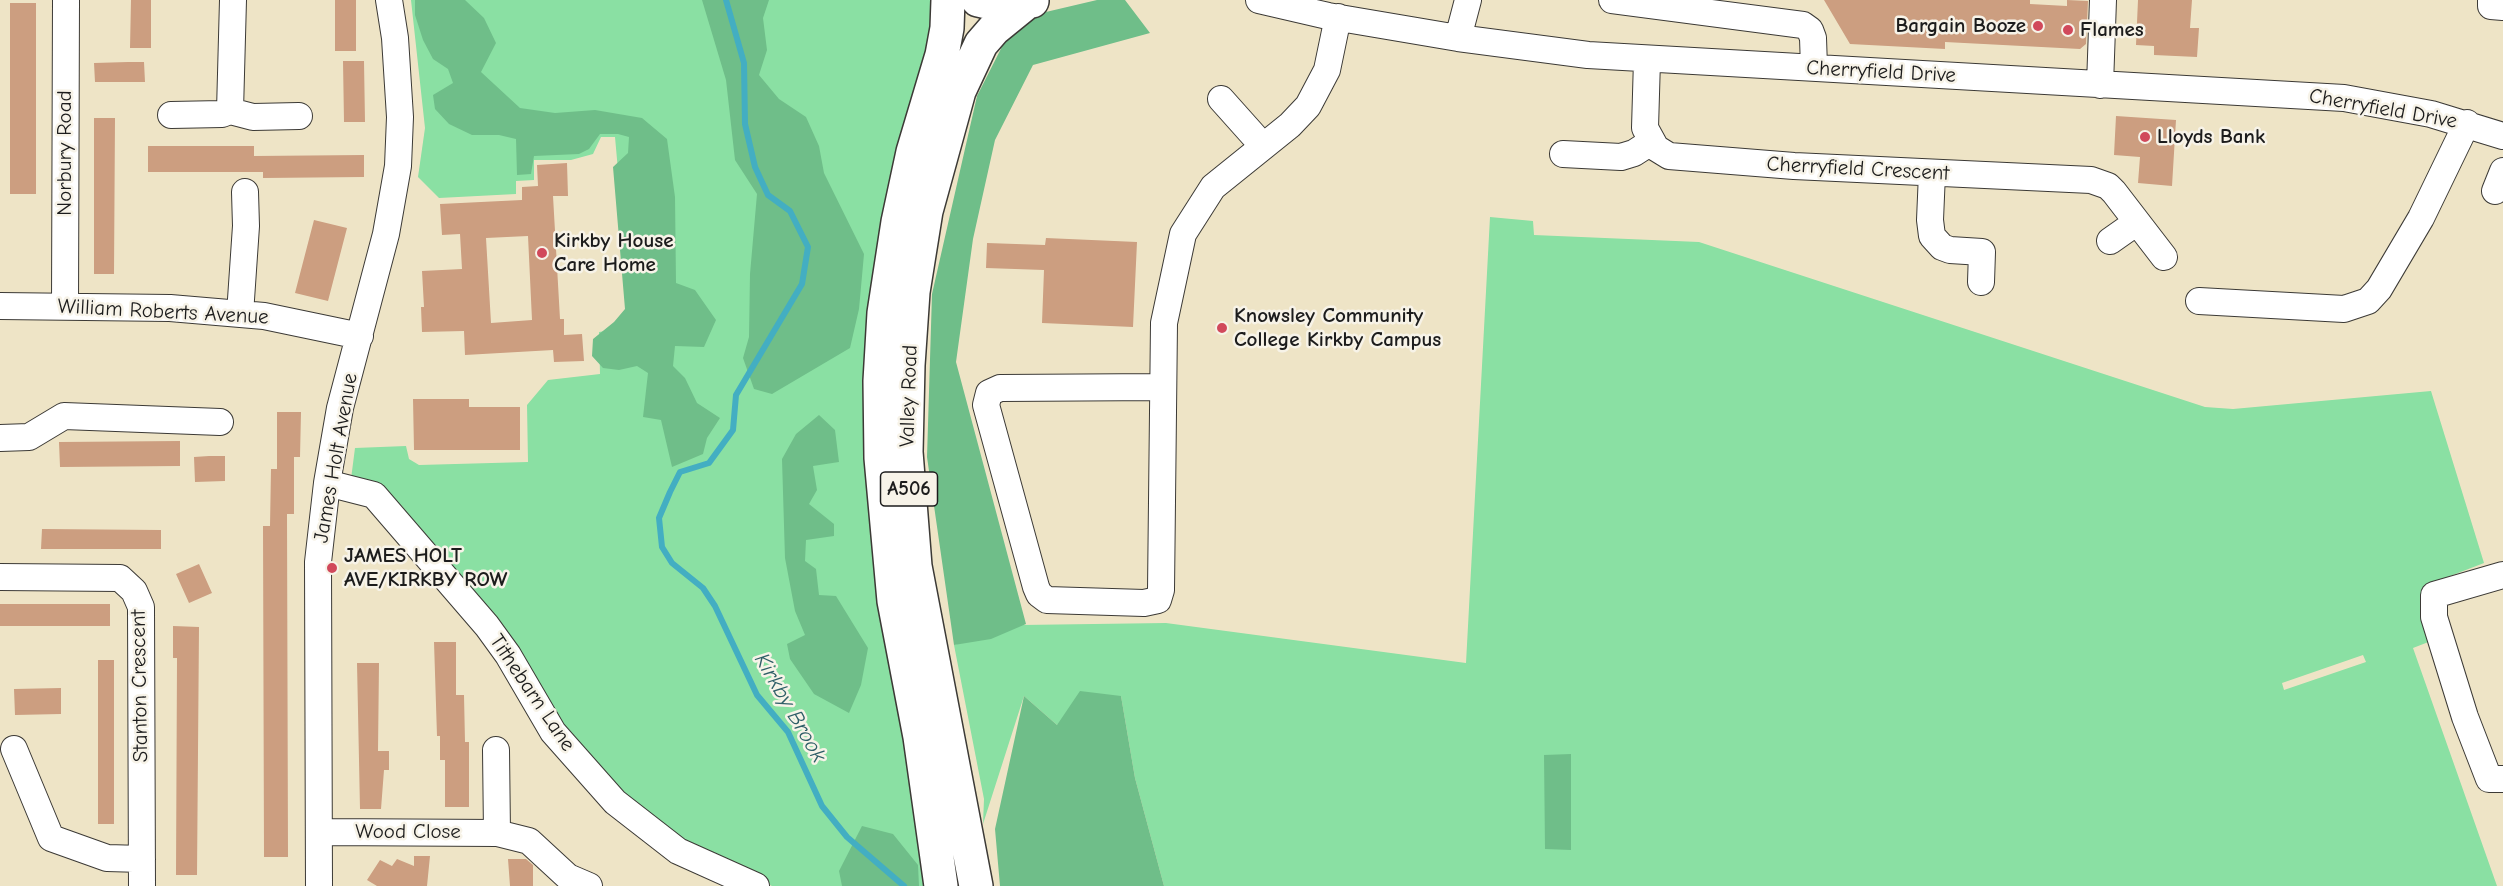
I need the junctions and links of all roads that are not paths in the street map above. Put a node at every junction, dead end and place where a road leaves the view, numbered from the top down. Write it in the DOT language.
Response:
graph roads {
  1 [pos="66,0"];
  2 [pos="233,0"];
  3 [pos="389,0"];
  4 [pos="948,0"];
  5 [pos="978,0"];
  6 [pos="1259,0"];
  7 [pos="1468,0"];
  8 [pos="1612,0"];
  9 [pos="2103,0"];
  10 [pos="2491,0"];
  11 [pos="1030,2"];
  12 [pos="2503,7"];
  13 [pos="1338,17"];
  14 [pos="1458,38"];
  15 [pos="1647,60"];
  16 [pos="1814,68"];
  17 [pos="2100,85"];
  18 [pos="1221,99"];
  19 [pos="230,111"];
  20 [pos="171,116"];
  21 [pos="299,116"];
  22 [pos="2467,123"];
  23 [pos="2503,136"];
  24 [pos="1651,142"];
  25 [pos="1263,146"];
  26 [pos="1563,154"];
  27 [pos="1932,173"];
  28 [pos="245,192"];
  29 [pos="2137,222"];
  30 [pos="2110,241"];
  31 [pos="2164,257"];
  32 [pos="1981,282"];
  33 [pos="2199,301"];
  34 [pos="64,305"];
  35 [pos="0,306"];
  36 [pos="240,314"];
  37 [pos="360,336"];
  38 [pos="1163,387"];
  39 [pos="220,422"];
  40 [pos="0,438"];
  41 [pos="327,483"];
  42 [pos="2503,575"];
  43 [pos="0,577"];
  44 [pos="14,749"];
  45 [pos="502,766"];
  46 [pos="2503,779"];
  47 [pos="320,832"];
  48 [pos="497,833"];
  49 [pos="142,859"];
  50 [pos="573,883"];
  51 [pos="940,883"];
  52 [pos="142,886"];
  53 [pos="319,886"];
  54 [pos="756,886"];
  55 [pos="976,886"];
  1 -- 34 [label="street, Norbury Road"];
  2 -- 19 [label="street"];
  3 -- 37 [label="street, James Holt Avenue"];
  4 -- 51 [label="main road, Valley Road / A506"];
  5 -- 11 [label="main road, A506"];
  6 -- 13 [label="street, Cherryfield Drive"];
  7 -- 14 [label="street"];
  8 -- 16 [label="street"];
  9 -- 17 [label="street"];
  10 -- 12 [label="street"];
  11 -- 55 [label="main road, Valley Road / A506"];
  13 -- 14 [label="street, Cherryfield Drive"];
  13 -- 25 [label="street"];
  14 -- 15 [label="street, Cherryfield Drive"];
  15 -- 16 [label="street, Cherryfield Drive"];
  15 -- 24 [label="street"];
  16 -- 17 [label="street, Cherryfield Drive"];
  17 -- 22 [label="street, Cherryfield Drive"];
  18 -- 25 [label="street"];
  19 -- 20 [label="street"];
  19 -- 21 [label="street"];
  22 -- 23 [label="street, Cherryfield Drive"];
  22 -- 33 [label="street"];
  24 -- 26 [label="street"];
  24 -- 27 [label="street, Cherryfield Crescent"];
  25 -- 38 [label="street"];
  27 -- 29 [label="street, Cherryfield Crescent"];
  27 -- 32 [label="street"];
  28 -- 36 [label="street"];
  29 -- 30 [label="street"];
  29 -- 31 [label="street, Cherryfield Crescent"];
  34 -- 35 [label="street, William Roberts Avenue"];
  34 -- 36 [label="street, William Roberts Avenue"];
  36 -- 37 [label="street, William Roberts Avenue"];
  37 -- 41 [label="street, James Holt Avenue"];
  38 -- 38 [label="street"];
  39 -- 40 [label="street"];
  41 -- 47 [label="street, James Holt Avenue"];
  41 -- 54 [label="street, Tithebarn Lane"];
  42 -- 46 [label="street"];
  43 -- 49 [label="street, Stanton Crescent"];
  44 -- 49 [label="street"];
  45 -- 48 [label="street"];
  47 -- 48 [label="street, Wood Close"];
  47 -- 53 [label="street, James Holt Avenue"];
  48 -- 50 [label="street, Wood Close"];
  49 -- 52 [label="street, Stanton Crescent"];
}
